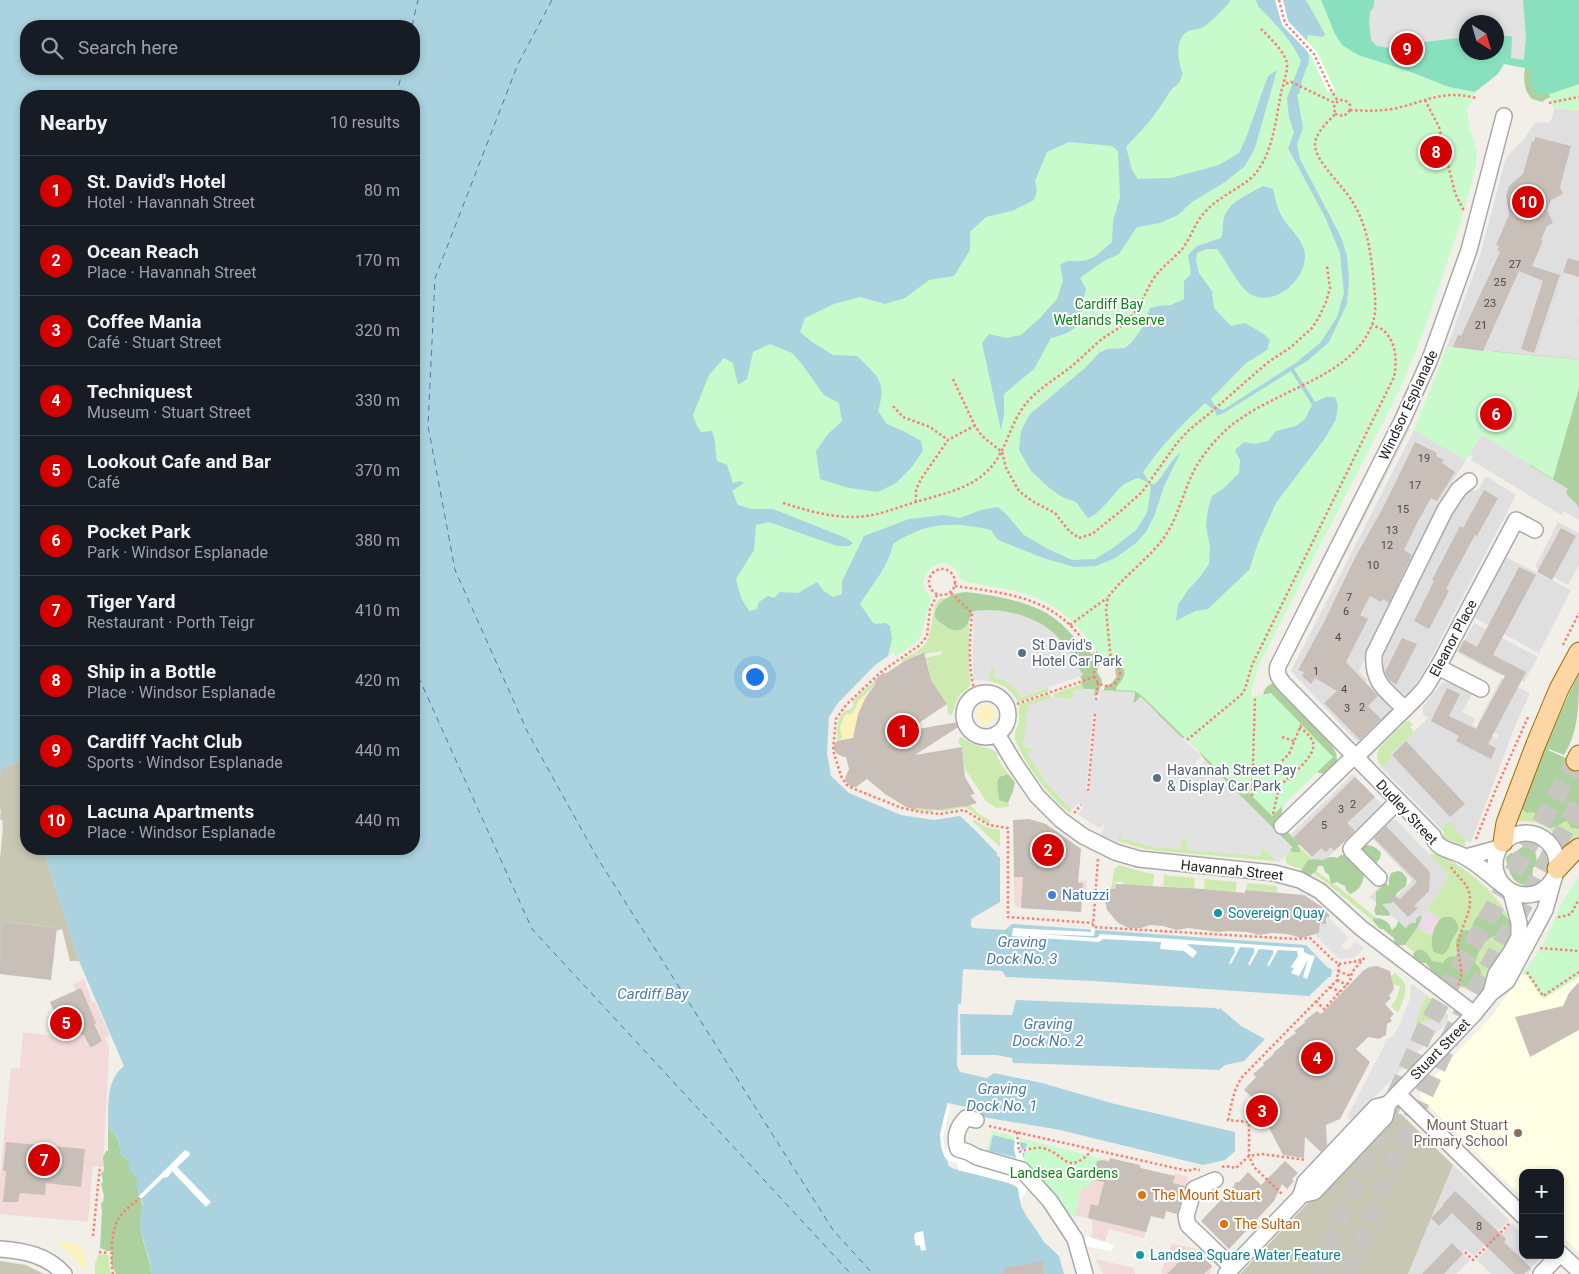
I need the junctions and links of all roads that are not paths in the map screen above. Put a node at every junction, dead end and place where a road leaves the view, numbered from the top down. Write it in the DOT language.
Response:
graph roads {
  1 [pos="1504,116"];
  2 [pos="1470,481"];
  3 [pos="1535,530"];
  4 [pos="1570,650"];
  5 [pos="1438,667"];
  6 [pos="1279,678"];
  7 [pos="1482,689"];
  8 [pos="1405,709"];
  9 [pos="997,734"];
  10 [pos="1354,757"];
  11 [pos="1398,801"];
  12 [pos="1277,821"];
  13 [pos="1501,845"];
  14 [pos="1579,848"];
  15 [pos="1470,851"];
  16 [pos="1555,874"];
  17 [pos="1379,878"];
  18 [pos="1508,889"];
  19 [pos="1491,992"];
  20 [pos="1474,1014"];
  21 [pos="1393,1099"];
  22 [pos="982,1123"];
  23 [pos="1213,1173"];
  24 [pos="1517,1218"];
  25 [pos="0,1249"];
  26 [pos="1564,1258"];
  27 [pos="1555,1259"];
  28 [pos="1229,1270"];
  29 [pos="1579,1271"];
  30 [pos="64,1274"];
  31 [pos="1085,1274"];
  32 [pos="1541,1274"];
  1 -- 6 [label="street, Windsor Esplanade"];
  2 -- 8 [label="street"];
  3 -- 5 [label="street, Eleanor Place"];
  4 -- 13 [label="main road"];
  5 -- 7 [label="street"];
  5 -- 8 [label="street, Eleanor Place"];
  6 -- 10 [label="street, Dudley Street"];
  8 -- 10 [label="street, Eleanor Place"];
  9 -- 9 [label="street"];
  9 -- 20 [label="street, Havannah Street"];
  10 -- 11 [label="street, Dudley Street"];
  10 -- 12 [label="street, Eleanor Place"];
  11 -- 15 [label="street, Dudley Street"];
  11 -- 17 [label="street"];
  13 -- 15 [label="street"];
  13 -- 16 [label="street"];
  13 -- 18 [label="street"];
  14 -- 16 [label="main road"];
  15 -- 18 [label="street, Dudley Street"];
  16 -- 18 [label="street"];
  16 -- 19 [label="street, Stuart Street"];
  18 -- 19 [label="street, Stuart Street"];
  19 -- 20 [label="street, Stuart Street"];
  20 -- 21 [label="street, Stuart Street"];
  21 -- 24 [label="street"];
  21 -- 28 [label="street, Stuart Street"];
  22 -- 31 [label="street"];
  23 -- 28 [label="street"];
  25 -- 30 [label="street"];
  26 -- 29 [label="street"];
  27 -- 32 [label="street"];
}
